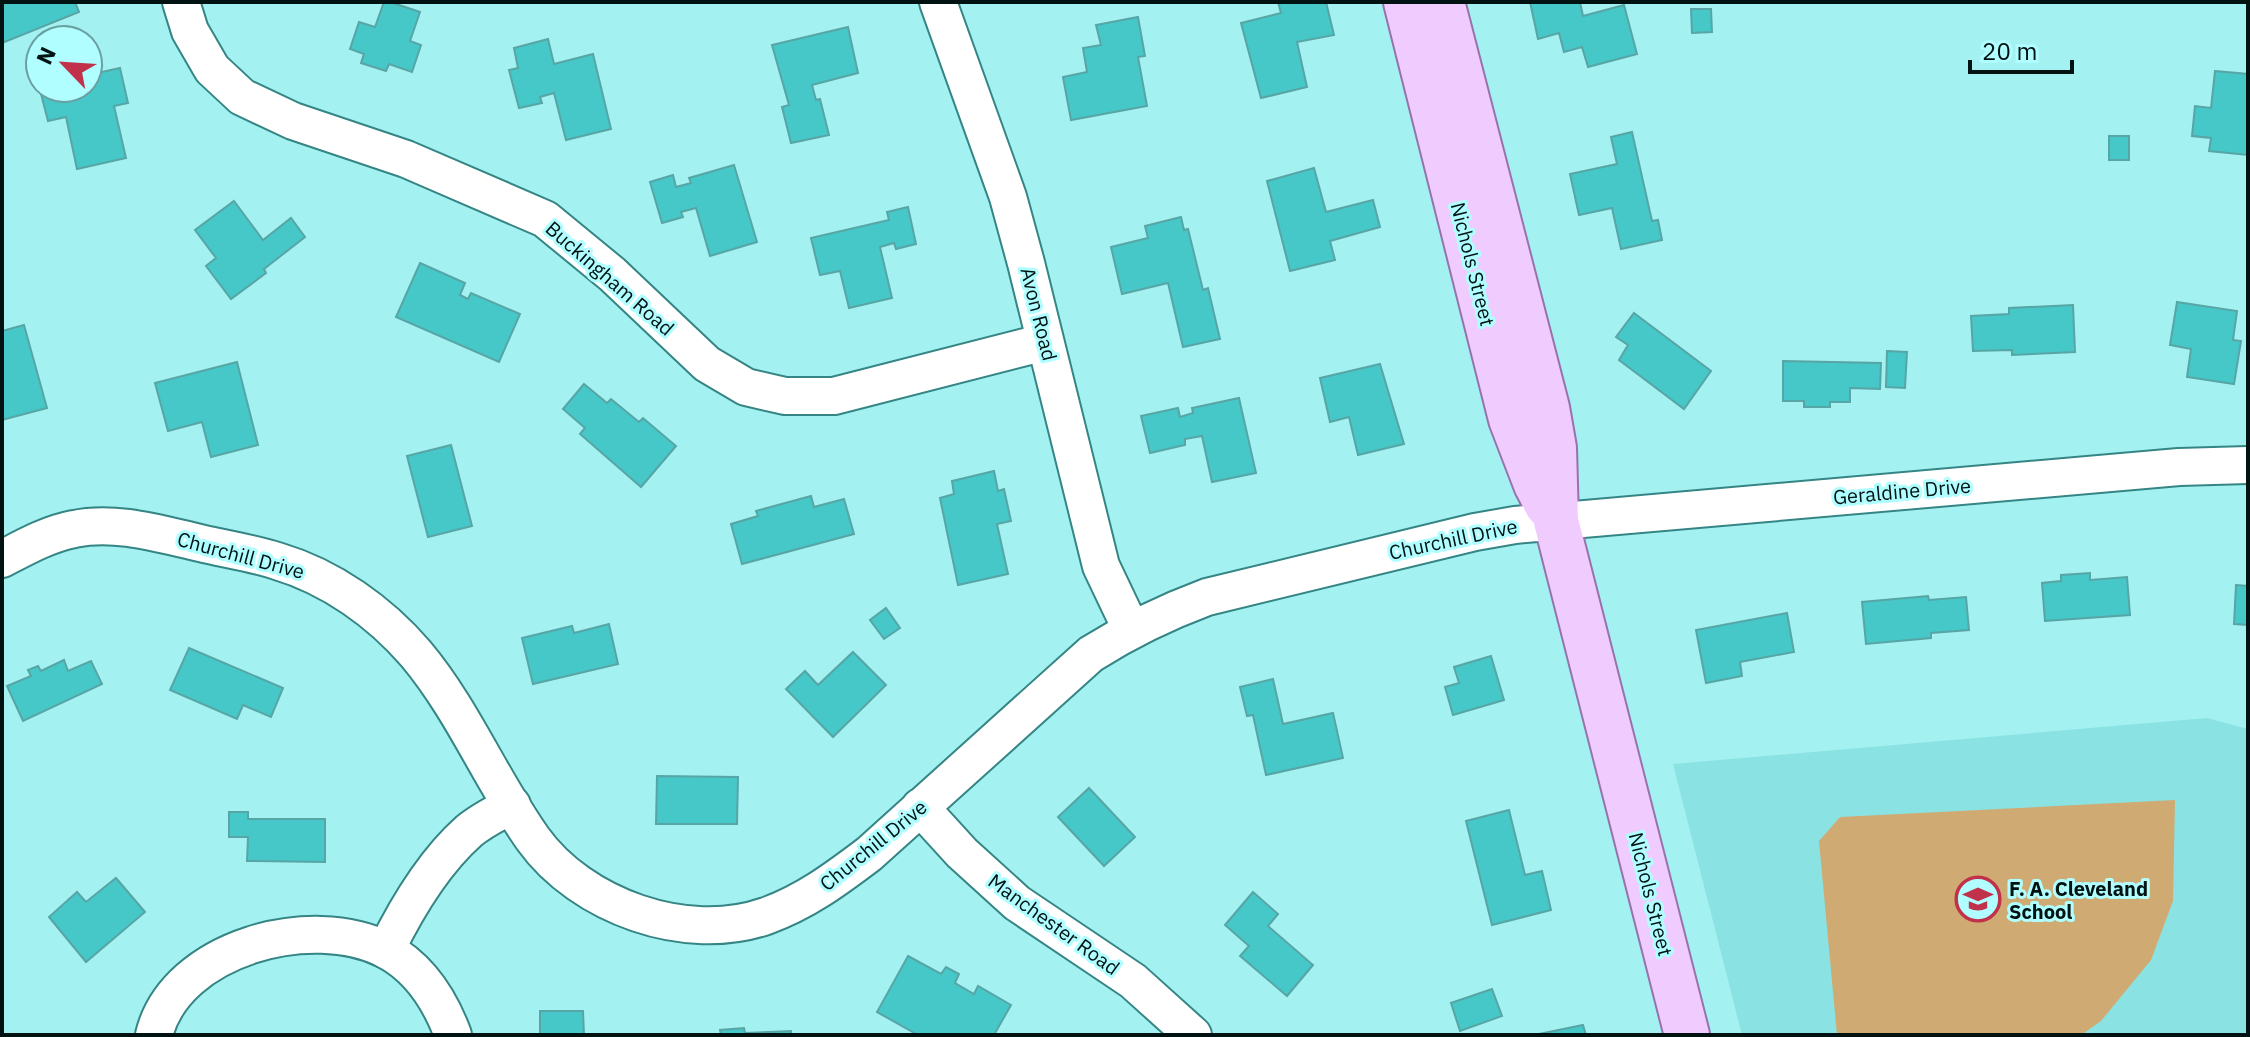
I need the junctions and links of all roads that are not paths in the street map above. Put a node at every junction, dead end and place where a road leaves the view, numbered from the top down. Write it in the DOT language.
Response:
graph roads {
  1 [pos="181,2"];
  2 [pos="938,2"];
  3 [pos="1406,2"];
  4 [pos="1442,2"];
  5 [pos="1045,342"];
  6 [pos="2248,465"];
  7 [pos="1556,521"];
  8 [pos="2,559"];
  9 [pos="1131,629"];
  10 [pos="512,805"];
  11 [pos="920,807"];
  12 [pos="386,950"];
  13 [pos="154,1035"];
  14 [pos="453,1035"];
  15 [pos="1193,1035"];
  16 [pos="1687,1035"];
  1 -- 5 [label="street, Buckingham Road"];
  2 -- 5 [label="street, Avon Road"];
  3 -- 7 [label="main road, Nichols Street"];
  4 -- 7 [label="main road, Nichols Street"];
  5 -- 9 [label="street, Avon Road"];
  6 -- 7 [label="street, Geraldine Drive"];
  7 -- 9 [label="street, Churchill Drive"];
  7 -- 16 [label="main road, Nichols Street"];
  8 -- 10 [label="street, Churchill Drive"];
  9 -- 11 [label="street, Churchill Drive"];
  10 -- 11 [label="street, Churchill Drive"];
  10 -- 12 [label="street"];
  11 -- 15 [label="street, Manchester Road"];
  12 -- 13 [label="street"];
  12 -- 14 [label="street"];
}
